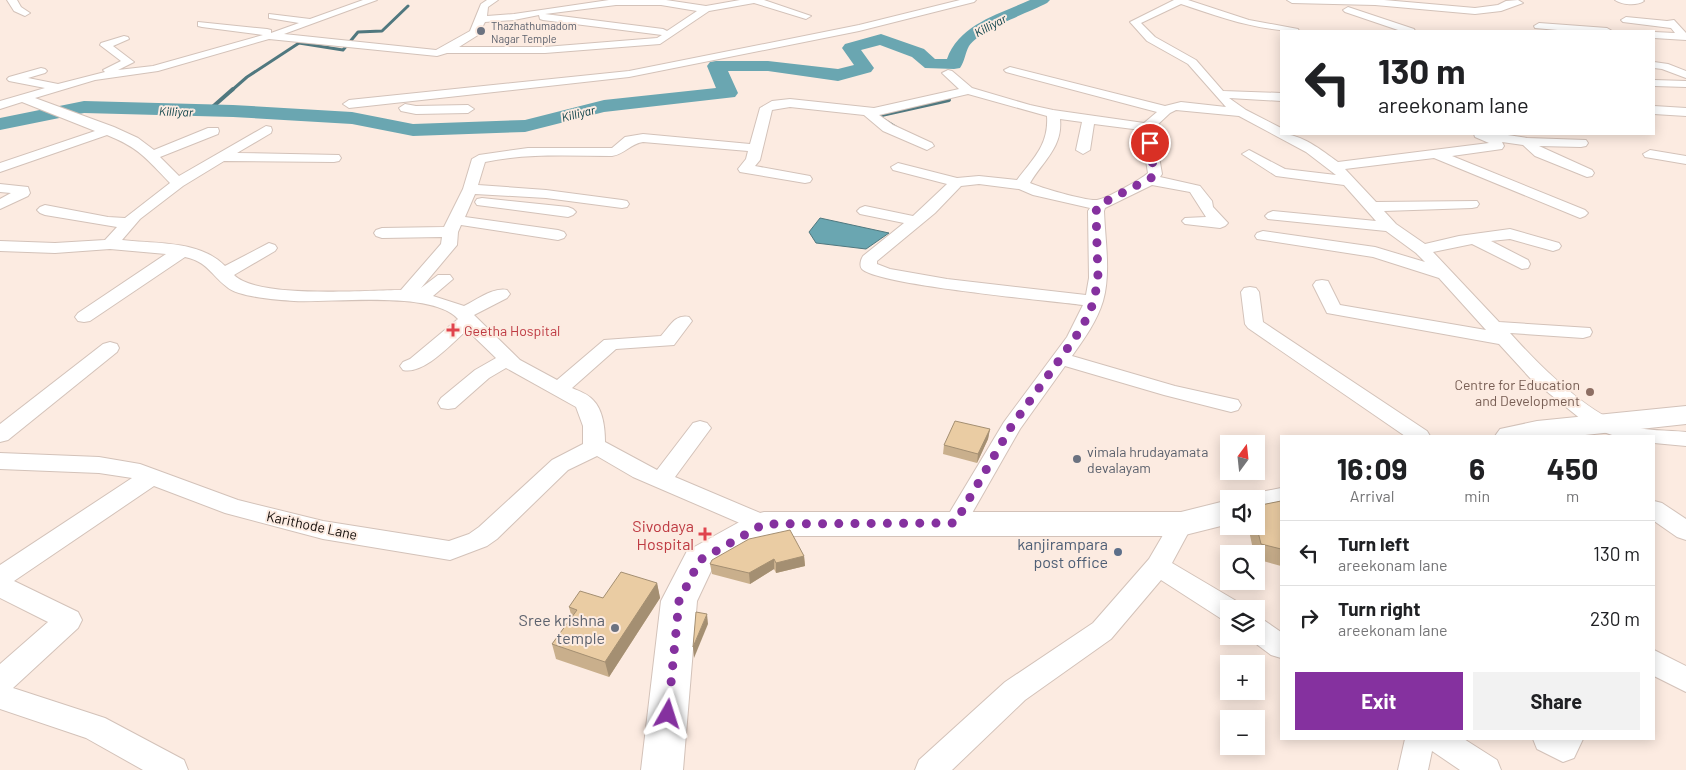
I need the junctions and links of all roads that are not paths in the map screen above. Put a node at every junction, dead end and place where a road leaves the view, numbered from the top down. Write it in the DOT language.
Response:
graph roads {
  1 [pos="12,0"];
  2 [pos="340,0"];
  3 [pos="493,0"];
  4 [pos="971,0"];
  5 [pos="1180,0"];
  6 [pos="1292,0"];
  7 [pos="1441,0"];
  8 [pos="1620,0"];
  9 [pos="370,1"];
  10 [pos="749,1"];
  11 [pos="1639,1"];
  12 [pos="1519,4"];
  13 [pos="706,9"];
  14 [pos="1348,10"];
  15 [pos="1456,10"];
  16 [pos="25,13"];
  17 [pos="532,15"];
  18 [pos="1536,15"];
  19 [pos="272,16"];
  20 [pos="806,16"];
  21 [pos="481,19"];
  22 [pos="1626,20"];
  23 [pos="312,22"];
  24 [pos="202,24"];
  25 [pos="1677,26"];
  26 [pos="1543,29"];
  27 [pos="1288,30"];
  28 [pos="1407,30"];
  29 [pos="1575,30"];
  30 [pos="670,33"];
  31 [pos="273,35"];
  32 [pos="1655,35"];
  33 [pos="124,40"];
  34 [pos="219,41"];
  35 [pos="238,44"];
  36 [pos="446,50"];
  37 [pos="1659,66"];
  38 [pos="1686,66"];
  39 [pos="1010,70"];
  40 [pos="41,71"];
  41 [pos="948,72"];
  42 [pos="1686,75"];
  43 [pos="94,77"];
  44 [pos="1073,78"];
  45 [pos="1655,82"];
  46 [pos="1686,84"];
  47 [pos="1053,86"];
  48 [pos="58,87"];
  49 [pos="968,90"];
  50 [pos="0,92"];
  51 [pos="1220,94"];
  52 [pos="1280,97"];
  53 [pos="22,98"];
  54 [pos="1039,100"];
  55 [pos="0,105"];
  56 [pos="1027,108"];
  57 [pos="468,109"];
  58 [pos="1165,110"];
  59 [pos="1655,110"];
  60 [pos="868,112"];
  61 [pos="1686,112"];
  62 [pos="1242,113"];
  63 [pos="1053,114"];
  64 [pos="1089,119"];
  65 [pos="1147,127"];
  66 [pos="109,130"];
  67 [pos="266,130"];
  68 [pos="213,131"];
  69 [pos="1280,133"];
  70 [pos="1284,135"];
  71 [pos="1486,135"];
  72 [pos="1527,142"];
  73 [pos="1581,143"];
  74 [pos="926,146"];
  75 [pos="755,148"];
  76 [pos="1084,150"];
  77 [pos="1249,154"];
  78 [pos="1439,154"];
  79 [pos="1650,154"];
  80 [pos="151,156"];
  81 [pos="222,157"];
  82 [pos="334,158"];
  83 [pos="1686,160"];
  84 [pos="1335,166"];
  85 [pos="898,167"];
  86 [pos="0,168"];
  87 [pos="1588,173"];
  88 [pos="804,179"];
  89 [pos="1147,181"];
  90 [pos="1348,181"];
  91 [pos="957,182"];
  92 [pos="178,183"];
  93 [pos="1022,185"];
  94 [pos="0,188"];
  95 [pos="468,195"];
  96 [pos="622,204"];
  97 [pos="1472,204"];
  98 [pos="0,205"];
  99 [pos="1099,205"];
  100 [pos="1373,207"];
  101 [pos="45,210"];
  102 [pos="865,211"];
  103 [pos="568,212"];
  104 [pos="1580,213"];
  105 [pos="1273,216"];
  106 [pos="916,221"];
  107 [pos="1190,221"];
  108 [pos="129,223"];
  109 [pos="453,226"];
  110 [pos="1390,227"];
  111 [pos="382,233"];
  112 [pos="558,235"];
  113 [pos="1263,236"];
  114 [pos="1476,240"];
  115 [pos="110,244"];
  116 [pos="0,246"];
  117 [pos="1553,246"];
  118 [pos="269,248"];
  119 [pos="32,249"];
  120 [pos="1422,250"];
  121 [pos="182,251"];
  122 [pos="0,262"];
  123 [pos="1522,264"];
  124 [pos="224,273"];
  125 [pos="1446,274"];
  126 [pos="444,279"];
  127 [pos="1322,286"];
  128 [pos="1250,292"];
  129 [pos="502,294"];
  130 [pos="413,297"];
  131 [pos="1094,301"];
  132 [pos="84,317"];
  133 [pos="465,317"];
  134 [pos="683,321"];
  135 [pos="1583,332"];
  136 [pos="1499,333"];
  137 [pos="110,348"];
  138 [pos="1059,358"];
  139 [pos="508,359"];
  140 [pos="410,366"];
  141 [pos="560,388"];
  142 [pos="448,403"];
  143 [pos="1231,404"];
  144 [pos="1686,415"];
  145 [pos="1599,424"];
  146 [pos="700,428"];
  147 [pos="1530,434"];
  148 [pos="0,435"];
  149 [pos="1418,435"];
  150 [pos="1644,435"];
  151 [pos="1655,436"];
  152 [pos="1686,440"];
  153 [pos="594,445"];
  154 [pos="0,462"];
  155 [pos="151,477"];
  156 [pos="661,480"];
  157 [pos="1280,499"];
  158 [pos="1265,503"];
  159 [pos="1655,511"];
  160 [pos="1220,514"];
  161 [pos="955,523"];
  162 [pos="764,524"];
  163 [pos="1180,524"];
  164 [pos="1686,531"];
  165 [pos="1158,566"];
  166 [pos="0,578"];
  167 [pos="0,586"];
  168 [pos="1220,604"];
  169 [pos="1265,635"];
  170 [pos="1280,646"];
  171 [pos="1655,663"];
  172 [pos="1686,680"];
  173 [pos="1,688"];
  174 [pos="1420,740"];
  175 [pos="1441,740"];
  176 [pos="1550,740"];
  177 [pos="1567,740"];
  178 [pos="173,770"];
  179 [pos="662,770"];
  180 [pos="930,770"];
  181 [pos="1413,770"];
  182 [pos="1486,770"];
  1 -- 16 [label="street"];
  2 -- 9 [label="street"];
  3 -- 21 [label="street"];
  4 -- 57 [label="street"];
  5 -- 27 [label="street"];
  5 -- 51 [label="street"];
  6 -- 15 [label="street"];
  7 -- 15 [label="street"];
  8 -- 11 [label="street"];
  9 -- 23 [label="street"];
  10 -- 13 [label="street"];
  10 -- 20 [label="street"];
  12 -- 15 [label="street"];
  13 -- 17 [label="street"];
  13 -- 30 [label="street"];
  14 -- 28 [label="street"];
  17 -- 21 [label="street"];
  17 -- 30 [label="street"];
  18 -- 26 [label="street"];
  19 -- 23 [label="street"];
  21 -- 36 [label="street"];
  22 -- 25 [label="street"];
  23 -- 31 [label="street"];
  24 -- 31 [label="street"];
  25 -- 32 [label="street"];
  26 -- 29 [label="street"];
  30 -- 36 [label="street"];
  31 -- 35 [label="street"];
  31 -- 36 [label="street"];
  33 -- 43 [label="street"];
  34 -- 35 [label="street"];
  35 -- 43 [label="street"];
  37 -- 38 [label="street"];
  37 -- 42 [label="street"];
  39 -- 47 [label="street"];
  40 -- 48 [label="street"];
  41 -- 49 [label="street"];
  43 -- 48 [label="street"];
  44 -- 47 [label="street"];
  45 -- 46 [label="street"];
  47 -- 58 [label="street"];
  48 -- 53 [label="street"];
  49 -- 56 [label="street"];
  49 -- 60 [label="street"];
  50 -- 53 [label="street"];
  51 -- 52 [label="street"];
  51 -- 62 [label="street"];
  53 -- 55 [label="street"];
  53 -- 66 [label="street"];
  54 -- 56 [label="street"];
  56 -- 63 [label="street"];
  58 -- 62 [label="street"];
  58 -- 65 [label="street"];
  59 -- 61 [label="street"];
  60 -- 74 [label="street"];
  60 -- 75 [label="street"];
  62 -- 69 [label="street"];
  63 -- 64 [label="street"];
  63 -- 93 [label="street"];
  64 -- 65 [label="street"];
  64 -- 76 [label="street"];
  65 -- 89 [label="street"];
  66 -- 80 [label="street"];
  66 -- 86 [label="street"];
  67 -- 81 [label="street"];
  68 -- 80 [label="street"];
  70 -- 84 [label="street"];
  71 -- 72 [label="street"];
  71 -- 78 [label="street"];
  72 -- 73 [label="street"];
  72 -- 87 [label="street"];
  75 -- 88 [label="street"];
  75 -- 95 [label="street"];
  77 -- 90 [label="street"];
  78 -- 84 [label="street"];
  78 -- 104 [label="street"];
  79 -- 83 [label="street"];
  80 -- 92 [label="street"];
  81 -- 82 [label="street"];
  81 -- 92 [label="street"];
  84 -- 90 [label="street"];
  85 -- 91 [label="street"];
  89 -- 99 [label="street"];
  89 -- 107 [label="street"];
  90 -- 100 [label="street"];
  91 -- 93 [label="street"];
  91 -- 106 [label="street"];
  92 -- 108 [label="street"];
  93 -- 99 [label="street"];
  94 -- 98 [label="street"];
  95 -- 96 [label="street"];
  95 -- 103 [label="street"];
  95 -- 109 [label="street"];
  97 -- 100 [label="street"];
  99 -- 131 [label="street"];
  100 -- 110 [label="street"];
  101 -- 108 [label="street"];
  102 -- 106 [label="street"];
  105 -- 110 [label="street"];
  106 -- 131 [label="street"];
  108 -- 115 [label="street"];
  109 -- 111 [label="street"];
  109 -- 112 [label="street"];
  109 -- 130 [label="street"];
  110 -- 120 [label="street"];
  113 -- 125 [label="street"];
  114 -- 117 [label="street"];
  114 -- 120 [label="street"];
  114 -- 123 [label="street"];
  115 -- 119 [label="street"];
  115 -- 121 [label="street"];
  116 -- 119 [label="street"];
  118 -- 124 [label="street"];
  119 -- 122 [label="street"];
  120 -- 125 [label="street"];
  121 -- 124 [label="street"];
  121 -- 132 [label="street"];
  124 -- 130 [label="street"];
  125 -- 136 [label="street"];
  126 -- 130 [label="street"];
  127 -- 136 [label="street"];
  128 -- 149 [label="street"];
  129 -- 133 [label="street"];
  130 -- 133 [label="street"];
  131 -- 138 [label="street"];
  133 -- 139 [label="street"];
  133 -- 140 [label="street"];
  134 -- 141 [label="street"];
  135 -- 136 [label="street"];
  136 -- 145 [label="street"];
  137 -- 148 [label="street"];
  138 -- 143 [label="street"];
  138 -- 161 [label="street"];
  139 -- 141 [label="street"];
  139 -- 142 [label="street"];
  141 -- 153 [label="street"];
  144 -- 145 [label="main road"];
  145 -- 147 [label="main road"];
  145 -- 150 [label="street"];
  146 -- 156 [label="street"];
  151 -- 152 [label="street"];
  153 -- 155 [label="street, Karithode Lane"];
  153 -- 156 [label="street"];
  154 -- 155 [label="street, Karithode Lane"];
  155 -- 166 [label="street"];
  156 -- 162 [label="street"];
  157 -- 158 [label="main road"];
  159 -- 164 [label="street"];
  160 -- 163 [label="main road"];
  161 -- 162 [label="main road"];
  161 -- 163 [label="main road"];
  162 -- 179 [label="main road"];
  163 -- 165 [label="street"];
  165 -- 168 [label="street"];
  165 -- 180 [label="street"];
  167 -- 173 [label="street"];
  169 -- 170 [label="street"];
  171 -- 172 [label="street"];
  173 -- 178 [label="street"];
  174 -- 181 [label="street"];
  175 -- 182 [label="street"];
  176 -- 177 [label="street"];
}
